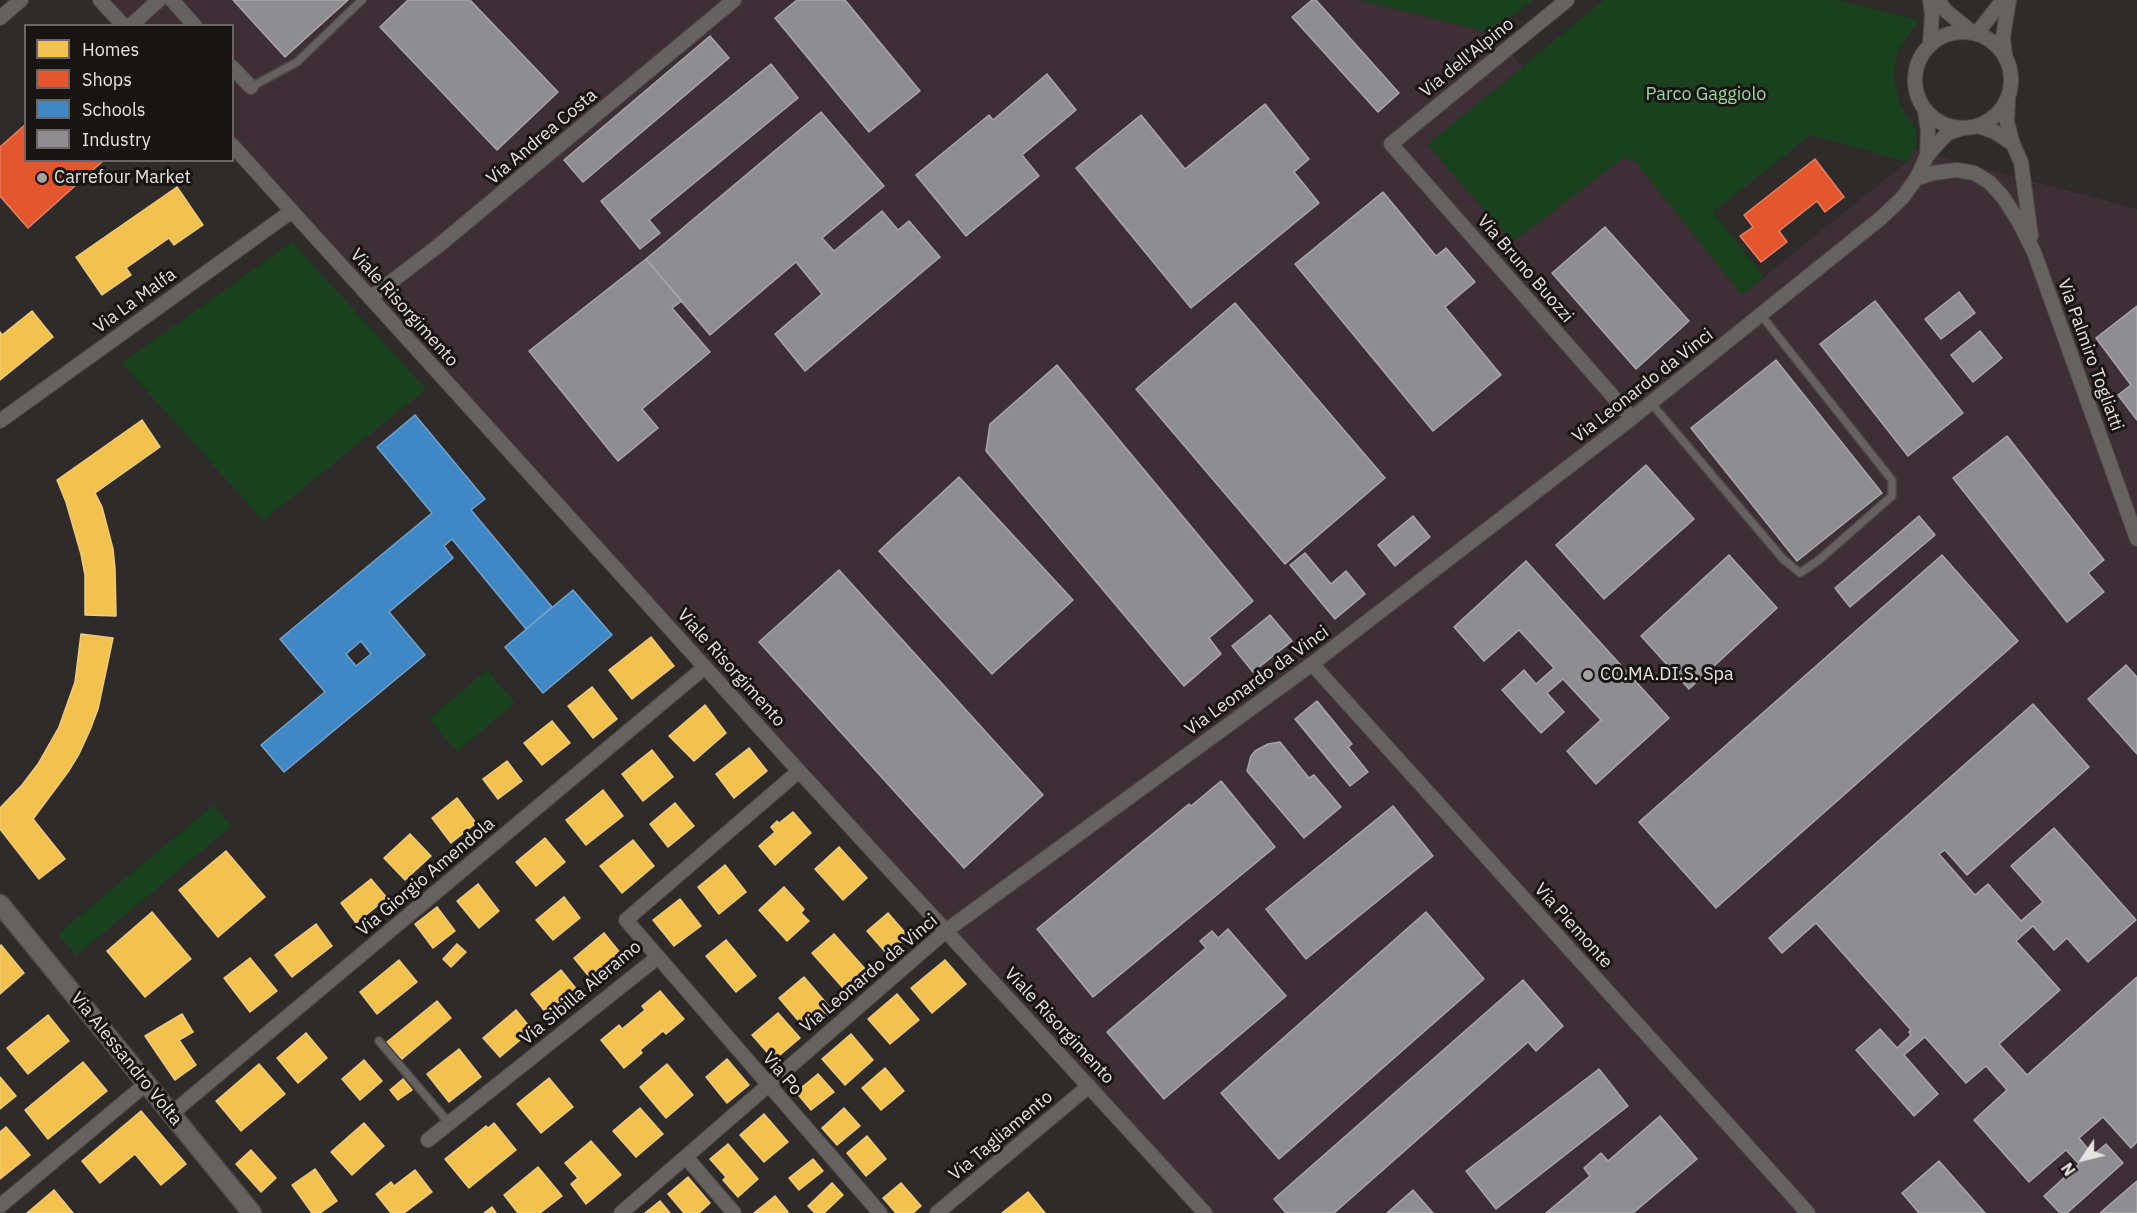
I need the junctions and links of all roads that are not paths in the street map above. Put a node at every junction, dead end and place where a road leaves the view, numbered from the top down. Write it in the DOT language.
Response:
graph roads {
  1 [pos="21,0"];
  2 [pos="100,0"];
  3 [pos="159,0"];
  4 [pos="172,0"];
  5 [pos="362,0"];
  6 [pos="734,0"];
  7 [pos="1567,0"];
  8 [pos="1930,0"];
  9 [pos="1938,0"];
  10 [pos="2003,0"];
  11 [pos="2009,0"];
  12 [pos="0,18"];
  13 [pos="122,24"];
  14 [pos="132,24"];
  15 [pos="193,24"];
  16 [pos="1975,33"];
  17 [pos="1930,45"];
  18 [pos="2005,55"];
  19 [pos="234,69"];
  20 [pos="251,87"];
  21 [pos="2008,98"];
  22 [pos="1925,110"];
  23 [pos="1978,126"];
  24 [pos="1963,128"];
  25 [pos="1391,144"];
  26 [pos="2013,144"];
  27 [pos="234,147"];
  28 [pos="1927,156"];
  29 [pos="1916,179"];
  30 [pos="292,211"];
  31 [pos="2034,252"];
  32 [pos="370,298"];
  33 [pos="1761,315"];
  34 [pos="1651,403"];
  35 [pos="1632,418"];
  36 [pos="0,421"];
  37 [pos="2137,539"];
  38 [pos="1312,664"];
  39 [pos="705,667"];
  40 [pos="799,771"];
  41 [pos="1,907"];
  42 [pos="947,930"];
  43 [pos="658,957"];
  44 [pos="379,1041"];
  45 [pos="146,1084"];
  46 [pos="767,1084"];
  47 [pos="1089,1086"];
  48 [pos="171,1114"];
  49 [pos="449,1123"];
  50 [pos="428,1140"];
  51 [pos="686,1157"];
  52 [pos="0,1206"];
  53 [pos="251,1212"];
  54 [pos="621,1213"];
  55 [pos="734,1213"];
  56 [pos="880,1213"];
  57 [pos="937,1213"];
  58 [pos="1205,1213"];
  59 [pos="1808,1213"];
  1 -- 12 [label="street"];
  2 -- 13 [label="street"];
  3 -- 14 [label="street"];
  4 -- 15 [label="street"];
  5 -- 20 [label="lane"];
  6 -- 32 [label="street, Via Andrea Costa"];
  7 -- 25 [label="street, Via dell'Alpino"];
  8 -- 17 [label="street"];
  9 -- 16 [label="street"];
  10 -- 16 [label="street"];
  11 -- 18 [label="street"];
  16 -- 17 [label="street"];
  16 -- 18 [label="street"];
  17 -- 22 [label="street"];
  18 -- 21 [label="street"];
  19 -- 20 [label="street"];
  21 -- 23 [label="street"];
  21 -- 26 [label="street, Via Palmiro Togliatti"];
  22 -- 24 [label="street"];
  22 -- 28 [label="street, Via Leonardo da Vinci"];
  23 -- 24 [label="street"];
  23 -- 26 [label="street"];
  24 -- 28 [label="street, Via Leonardo da Vinci"];
  25 -- 35 [label="street, Via Bruno Buozzi"];
  26 -- 31 [label="street, Via Palmiro Togliatti"];
  27 -- 30 [label="street, Viale Risorgimento"];
  28 -- 29 [label="street, Via Leonardo da Vinci"];
  29 -- 31 [label="street, Via Palmiro Togliatti"];
  29 -- 33 [label="street, Via Leonardo da Vinci"];
  30 -- 32 [label="street, Viale Risorgimento"];
  30 -- 36 [label="street, Via La Malfa"];
  31 -- 37 [label="street, Via Palmiro Togliatti"];
  32 -- 39 [label="street, Viale Risorgimento"];
  33 -- 34 [label="street, Via Leonardo da Vinci"];
  33 -- 34 [label="lane"];
  34 -- 35 [label="street, Via Leonardo da Vinci"];
  35 -- 38 [label="street, Via Leonardo da Vinci"];
  38 -- 42 [label="street, Via Leonardo da Vinci"];
  38 -- 59 [label="street, Via Piemonte"];
  39 -- 40 [label="street, Viale Risorgimento"];
  39 -- 48 [label="street, Via Giorgio Amendola"];
  40 -- 42 [label="street, Viale Risorgimento"];
  40 -- 43 [label="street, Via Sibilla Aleramo"];
  41 -- 45 [label="street, Via Alessandro Volta"];
  42 -- 46 [label="street, Via Leonardo da Vinci"];
  42 -- 47 [label="street, Viale Risorgimento"];
  43 -- 46 [label="street, Via Po"];
  43 -- 49 [label="street, Via Sibilla Aleramo"];
  44 -- 49 [label="lane"];
  45 -- 48 [label="street, Via Alessandro Volta"];
  45 -- 52 [label="street"];
  46 -- 51 [label="street, Via Leonardo da Vinci"];
  46 -- 56 [label="street, Via Po"];
  47 -- 57 [label="street, Via Tagliamento"];
  47 -- 58 [label="street, Viale Risorgimento"];
  48 -- 53 [label="street, Via Alessandro Volta"];
  49 -- 50 [label="street, Via Sibilla Aleramo"];
  51 -- 54 [label="street, Via Leonardo da Vinci"];
  51 -- 55 [label="street"];
}
